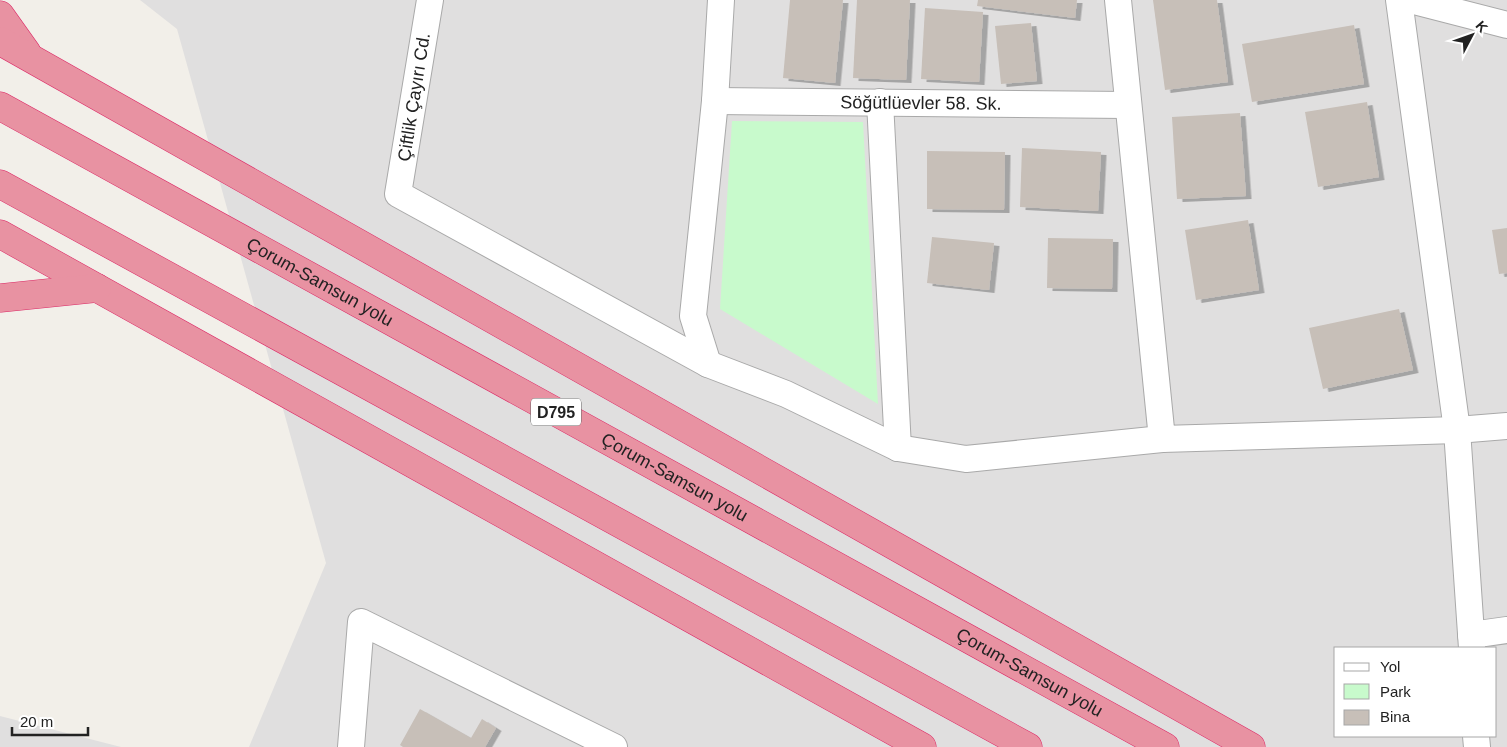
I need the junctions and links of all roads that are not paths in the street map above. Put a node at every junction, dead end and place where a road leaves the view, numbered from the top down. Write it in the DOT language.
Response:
graph roads {
  1 [pos="430,0"];
  2 [pos="721,0"];
  3 [pos="1118,0"];
  4 [pos="1399,0"];
  5 [pos="1410,0"];
  6 [pos="0,15"];
  7 [pos="1507,24"];
  8 [pos="0,41"];
  9 [pos="31,58"];
  10 [pos="715,101"];
  11 [pos="880,102"];
  12 [pos="1128,105"];
  13 [pos="0,106"];
  14 [pos="0,184"];
  15 [pos="0,234"];
  16 [pos="97,288"];
  17 [pos="0,298"];
  18 [pos="708,364"];
  19 [pos="1507,426"];
  20 [pos="1457,430"];
  21 [pos="1162,439"];
  22 [pos="898,448"];
  23 [pos="1507,630"];
  24 [pos="1471,642"];
  25 [pos="351,747"];
  26 [pos="614,747"];
  27 [pos="922,747"];
  28 [pos="1028,747"];
  29 [pos="1165,747"];
  30 [pos="1251,747"];
  1 -- 18 [label="street, Çiftlik Çayırı Cd."];
  2 -- 10 [label="street"];
  3 -- 12 [label="street"];
  4 -- 20 [label="street"];
  5 -- 7 [label="street"];
  6 -- 9 [label="highway"];
  8 -- 9 [label="highway"];
  9 -- 30 [label="highway"];
  10 -- 11 [label="street, Söğütlüevler 58. Sk."];
  10 -- 18 [label="street"];
  11 -- 12 [label="street, Söğütlüevler 58. Sk."];
  11 -- 22 [label="street"];
  12 -- 21 [label="street"];
  13 -- 29 [label="highway, Çorum-Samsun yolu / D795"];
  14 -- 28 [label="highway"];
  15 -- 16 [label="highway"];
  16 -- 17 [label="highway"];
  16 -- 27 [label="highway"];
  18 -- 22 [label="street"];
  19 -- 20 [label="street"];
  20 -- 21 [label="street"];
  20 -- 24 [label="street"];
  21 -- 22 [label="street"];
  23 -- 24 [label="street"];
  25 -- 26 [label="street"];
}
